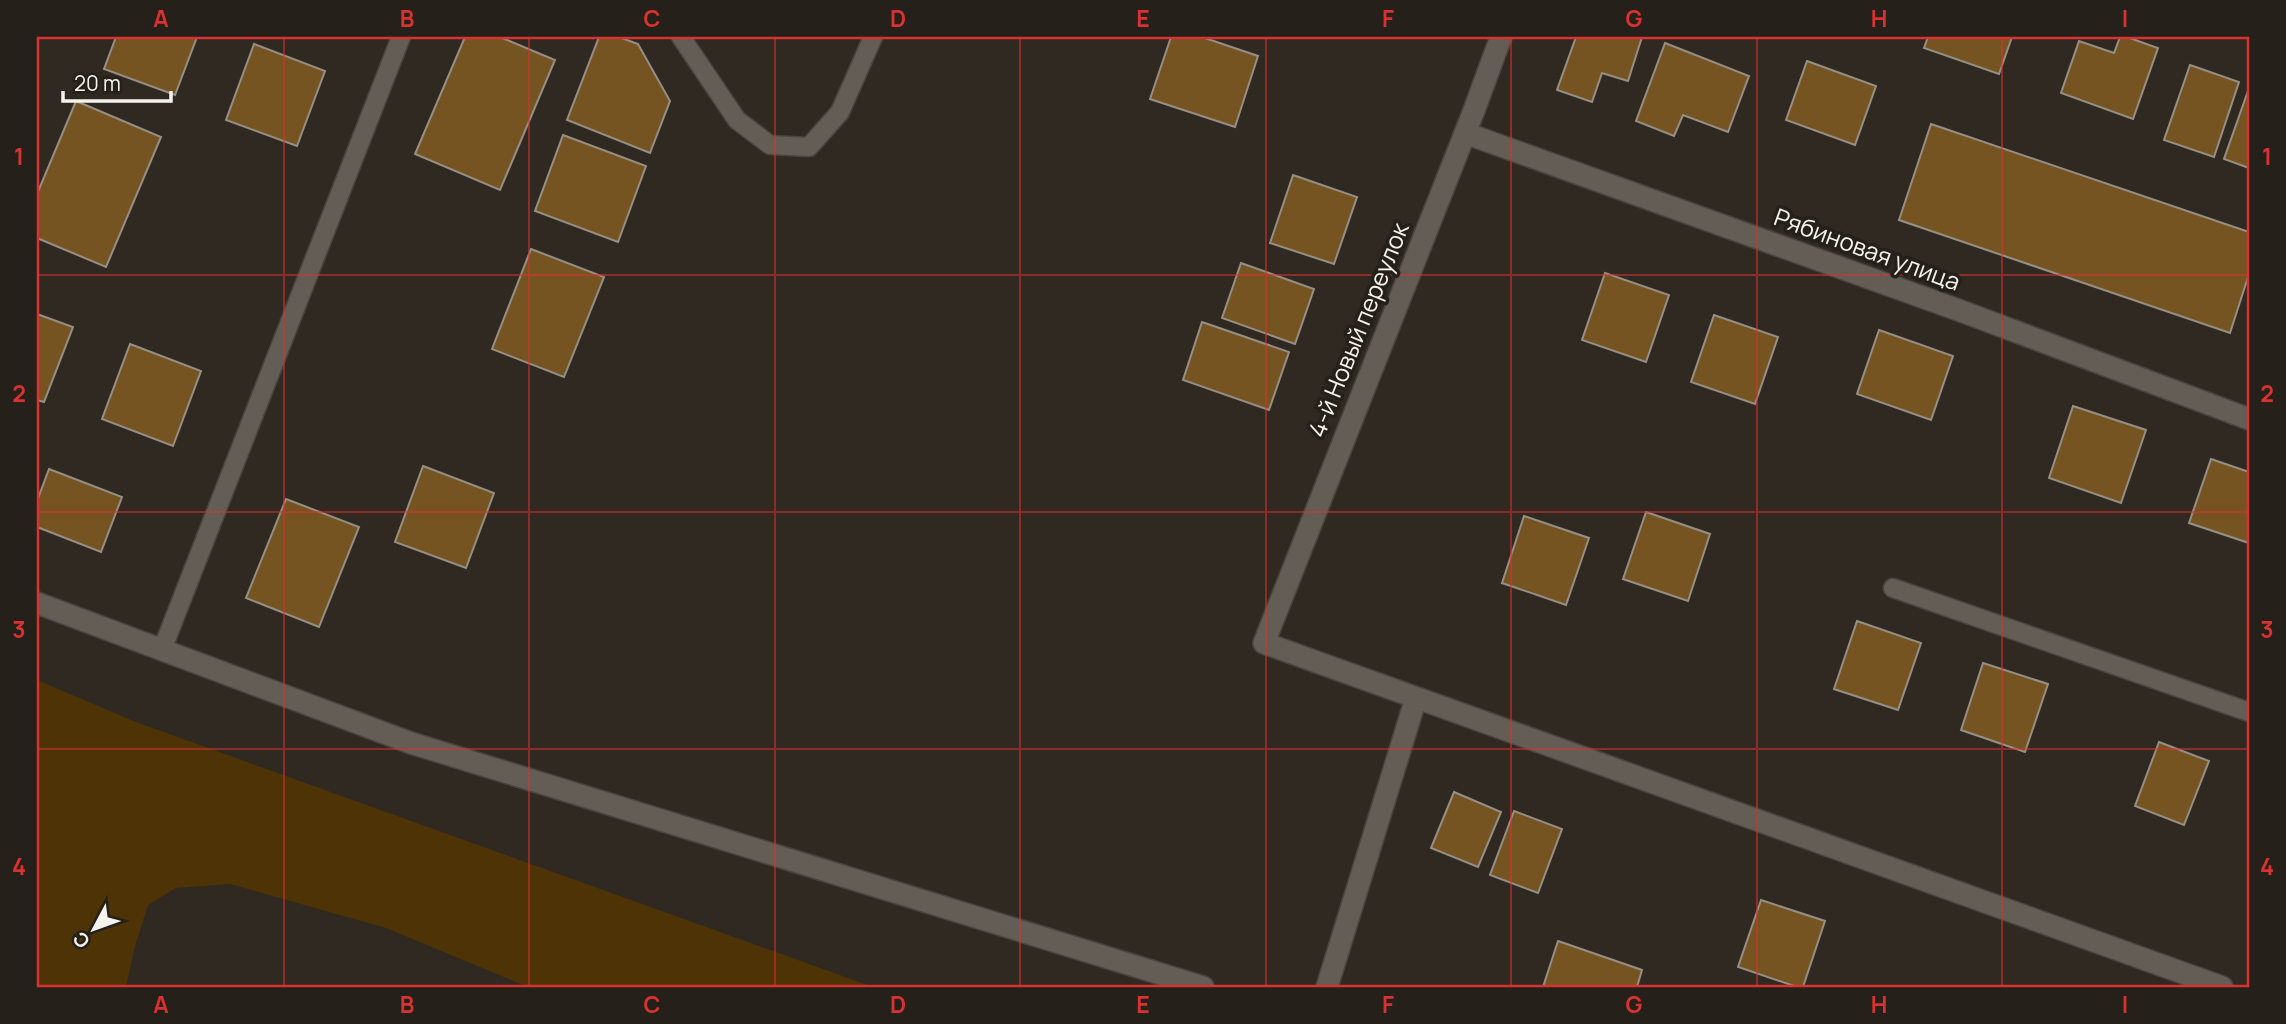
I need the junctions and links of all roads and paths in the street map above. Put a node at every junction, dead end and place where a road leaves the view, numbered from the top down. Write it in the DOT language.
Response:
graph roads {
  1 [pos="401,37"];
  2 [pos="681,37"];
  3 [pos="873,37"];
  4 [pos="1501,37"];
  5 [pos="1465,133"];
  6 [pos="2249,419"];
  7 [pos="1893,588"];
  8 [pos="37,603"];
  9 [pos="162,650"];
  10 [pos="1416,698"];
  11 [pos="2249,712"];
  12 [pos="1203,987"];
  13 [pos="1327,987"];
  14 [pos="2222,987"];
  1 -- 9 [label="lane"];
  2 -- 3 [label="lane"];
  4 -- 5 [label="street, 4-й Новый переулок"];
  5 -- 6 [label="street, Рябиновая улица"];
  5 -- 10 [label="street, 4-й Новый переулок"];
  7 -- 11 [label="lane"];
  8 -- 9 [label="street"];
  9 -- 12 [label="street"];
  10 -- 13 [label="street"];
  10 -- 14 [label="street"];
}
